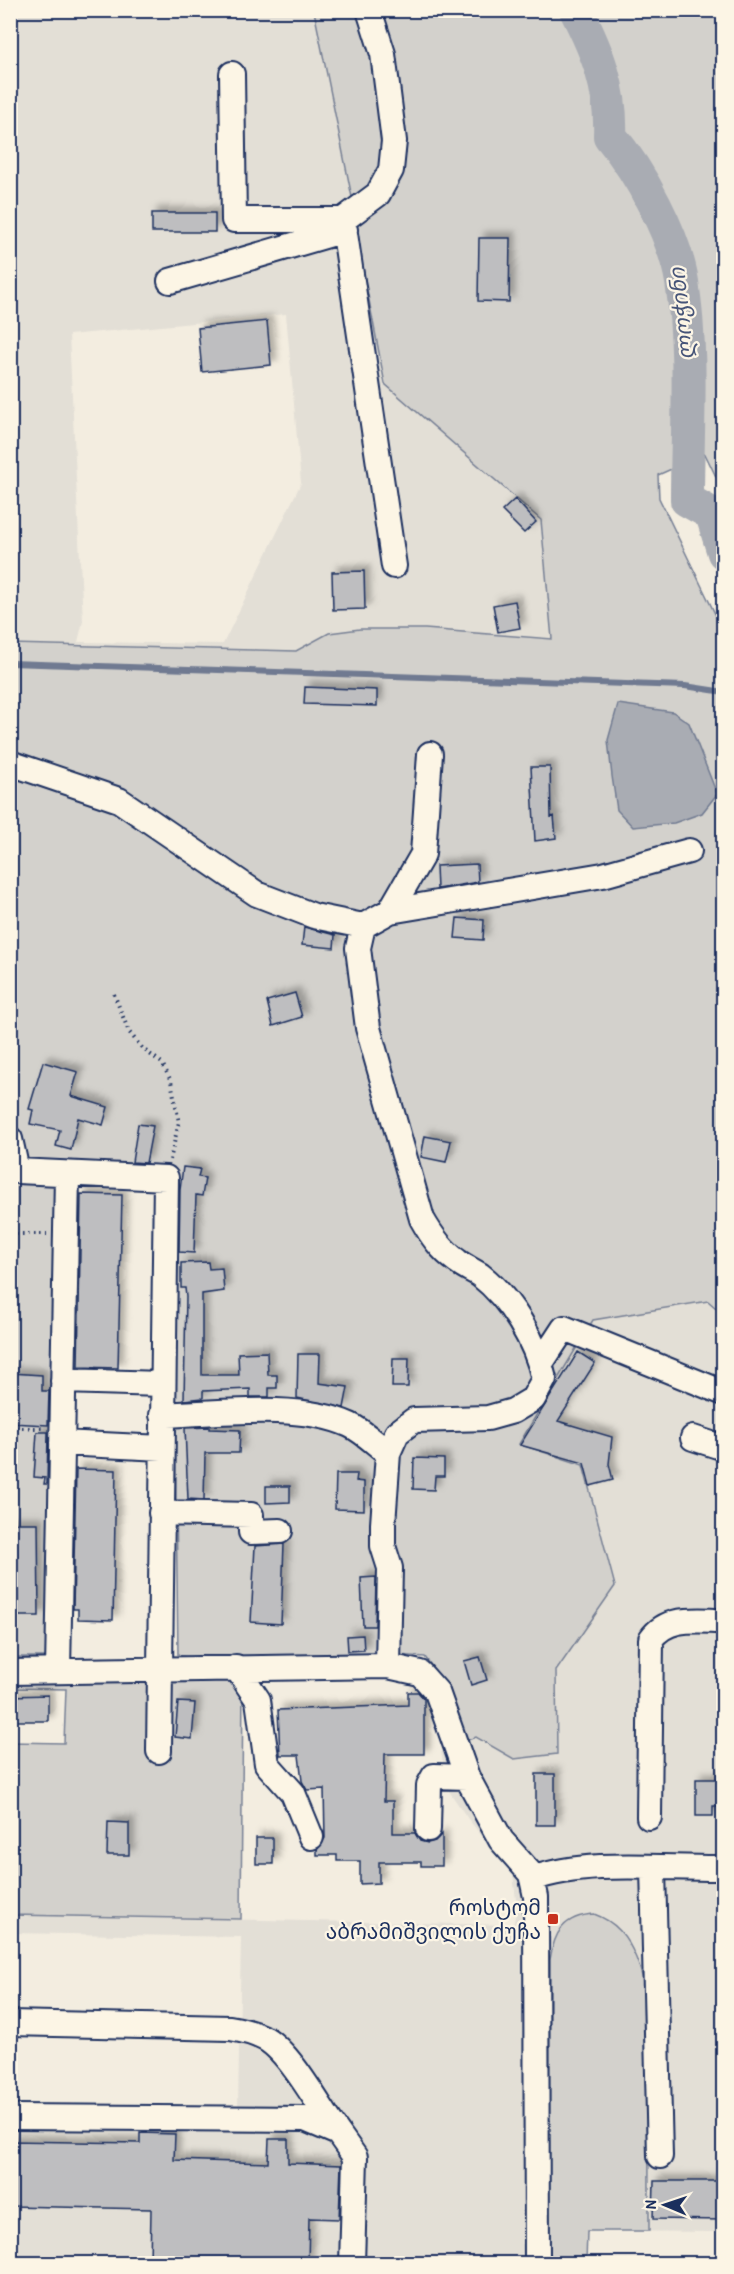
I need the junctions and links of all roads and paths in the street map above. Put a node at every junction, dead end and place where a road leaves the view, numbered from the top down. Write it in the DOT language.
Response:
graph roads {
  1 [pos="369,10"];
  2 [pos="231,74"];
  3 [pos="344,225"];
  4 [pos="170,281"];
  5 [pos="394,566"];
  6 [pos="430,754"];
  7 [pos="10,763"];
  8 [pos="689,851"];
  9 [pos="390,911"];
  10 [pos="363,926"];
  11 [pos="114,994"];
  12 [pos="10,1139"];
  13 [pos="67,1174"];
  14 [pos="166,1178"];
  15 [pos="10,1234"];
  16 [pos="66,1234"];
  17 [pos="541,1363"];
  18 [pos="63,1381"];
  19 [pos="162,1384"];
  20 [pos="723,1393"];
  21 [pos="162,1415"];
  22 [pos="10,1428"];
  23 [pos="62,1436"];
  24 [pos="693,1438"];
  25 [pos="162,1448"];
  26 [pos="723,1448"];
  27 [pos="388,1453"];
  28 [pos="161,1513"];
  29 [pos="280,1532"];
  30 [pos="723,1621"];
  31 [pos="388,1666"];
  32 [pos="160,1667"];
  33 [pos="236,1667"];
  34 [pos="58,1671"];
  35 [pos="10,1672"];
  36 [pos="159,1752"];
  37 [pos="467,1777"];
  38 [pos="649,1817"];
  39 [pos="428,1829"];
  40 [pos="311,1837"];
  41 [pos="652,1868"];
  42 [pos="723,1868"];
  43 [pos="532,1879"];
  44 [pos="10,2024"];
  45 [pos="10,2117"];
  46 [pos="338,2133"];
  47 [pos="660,2156"];
  48 [pos="352,2264"];
  49 [pos="537,2264"];
  1 -- 3 [label="street"];
  2 -- 3 [label="street"];
  3 -- 4 [label="street"];
  3 -- 5 [label="street"];
  6 -- 9 [label="street"];
  7 -- 10 [label="street"];
  8 -- 9 [label="street"];
  9 -- 10 [label="street"];
  10 -- 17 [label="street"];
  11 -- 14 [label="path"];
  12 -- 13 [label="street"];
  13 -- 14 [label="street"];
  13 -- 16 [label="street"];
  14 -- 19 [label="street"];
  15 -- 16 [label="path"];
  16 -- 18 [label="street"];
  17 -- 20 [label="street"];
  17 -- 27 [label="street"];
  18 -- 19 [label="street"];
  18 -- 23 [label="street"];
  19 -- 21 [label="street"];
  21 -- 25 [label="street"];
  21 -- 27 [label="street"];
  22 -- 23 [label="path"];
  23 -- 25 [label="street"];
  23 -- 34 [label="street"];
  24 -- 26 [label="street"];
  25 -- 28 [label="street"];
  27 -- 31 [label="street"];
  28 -- 29 [label="street"];
  28 -- 32 [label="street"];
  30 -- 38 [label="street"];
  31 -- 33 [label="street"];
  31 -- 37 [label="street"];
  32 -- 33 [label="street"];
  32 -- 34 [label="street"];
  32 -- 36 [label="street"];
  33 -- 40 [label="street"];
  34 -- 35 [label="street"];
  37 -- 39 [label="street"];
  37 -- 43 [label="street"];
  41 -- 42 [label="street"];
  41 -- 43 [label="street"];
  41 -- 47 [label="street"];
  43 -- 49 [label="street"];
  44 -- 46 [label="street"];
  45 -- 46 [label="street"];
  46 -- 48 [label="street"];
}
